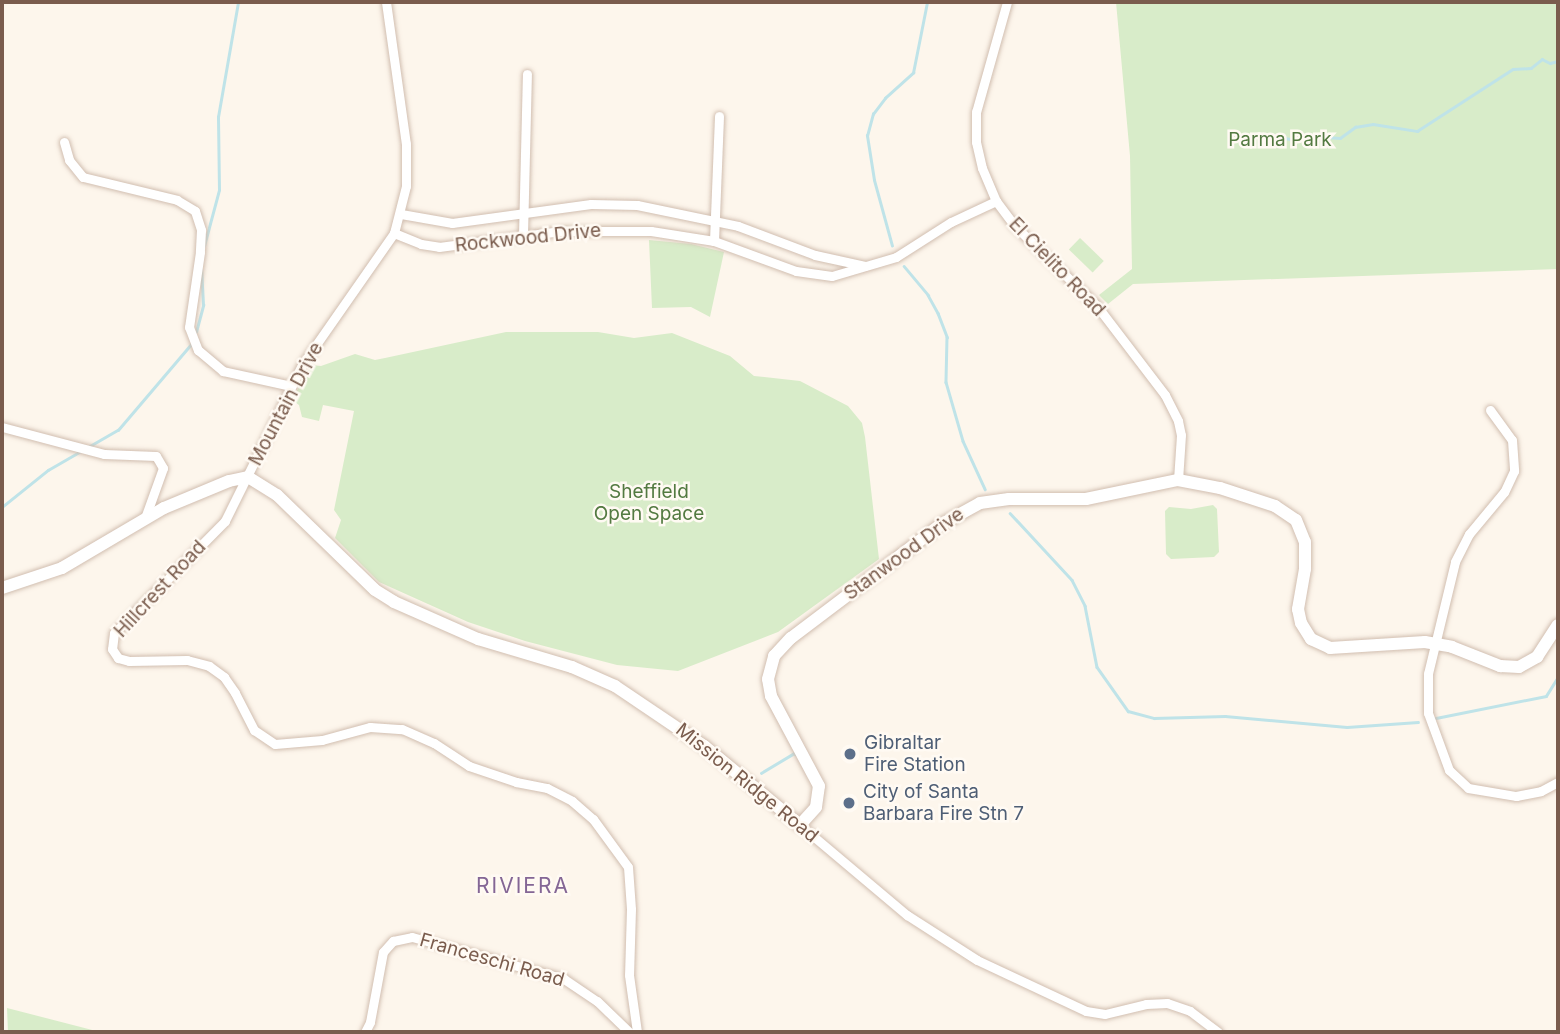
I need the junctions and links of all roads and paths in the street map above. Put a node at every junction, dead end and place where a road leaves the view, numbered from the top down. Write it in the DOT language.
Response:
graph roads {
  1 [pos="386,2"];
  2 [pos="1007,2"];
  3 [pos="527,74"];
  4 [pos="719,116"];
  5 [pos="64,142"];
  6 [pos="996,201"];
  7 [pos="401,214"];
  8 [pos="523,214"];
  9 [pos="715,220"];
  10 [pos="394,233"];
  11 [pos="523,235"];
  12 [pos="714,241"];
  13 [pos="865,266"];
  14 [pos="291,386"];
  15 [pos="1490,410"];
  16 [pos="2,427"];
  17 [pos="248,477"];
  18 [pos="1178,480"];
  19 [pos="145,519"];
  20 [pos="2,588"];
  21 [pos="1558,625"];
  22 [pos="1437,643"];
  23 [pos="1558,782"];
  24 [pos="800,825"];
  25 [pos="365,1032"];
  26 [pos="629,1032"];
  27 [pos="637,1032"];
  28 [pos="1217,1032"];
  1 -- 7 [label="street, Mountain Drive"];
  2 -- 6 [label="street, El Cielito Road"];
  3 -- 8 [label="street"];
  4 -- 9 [label="street"];
  5 -- 14 [label="street"];
  6 -- 13 [label="street, Rockwood Drive"];
  6 -- 18 [label="street, El Cielito Road"];
  7 -- 8 [label="street, Rockwood Drive"];
  7 -- 10 [label="street, Mountain Drive"];
  8 -- 9 [label="street, Rockwood Drive"];
  8 -- 11 [label="street"];
  9 -- 12 [label="street"];
  9 -- 13 [label="street, Rockwood Drive"];
  10 -- 11 [label="street, Rockwood Drive"];
  10 -- 14 [label="street, Mountain Drive"];
  11 -- 12 [label="street, Rockwood Drive"];
  12 -- 13 [label="street, Rockwood Drive"];
  14 -- 17 [label="street, Mountain Drive"];
  15 -- 22 [label="street"];
  16 -- 19 [label="street"];
  17 -- 19 [label="main road, Mountain Drive"];
  17 -- 24 [label="main road, Mission Ridge Road"];
  17 -- 27 [label="street, Hillcrest Road"];
  18 -- 22 [label="main road, Stanwood Drive"];
  18 -- 24 [label="main road, Stanwood Drive"];
  19 -- 20 [label="main road, Mountain Drive"];
  21 -- 22 [label="main road, Stanwood Drive"];
  22 -- 23 [label="street"];
  24 -- 28 [label="street, Mission Ridge Road"];
  25 -- 26 [label="street, Franceschi Road"];
}
